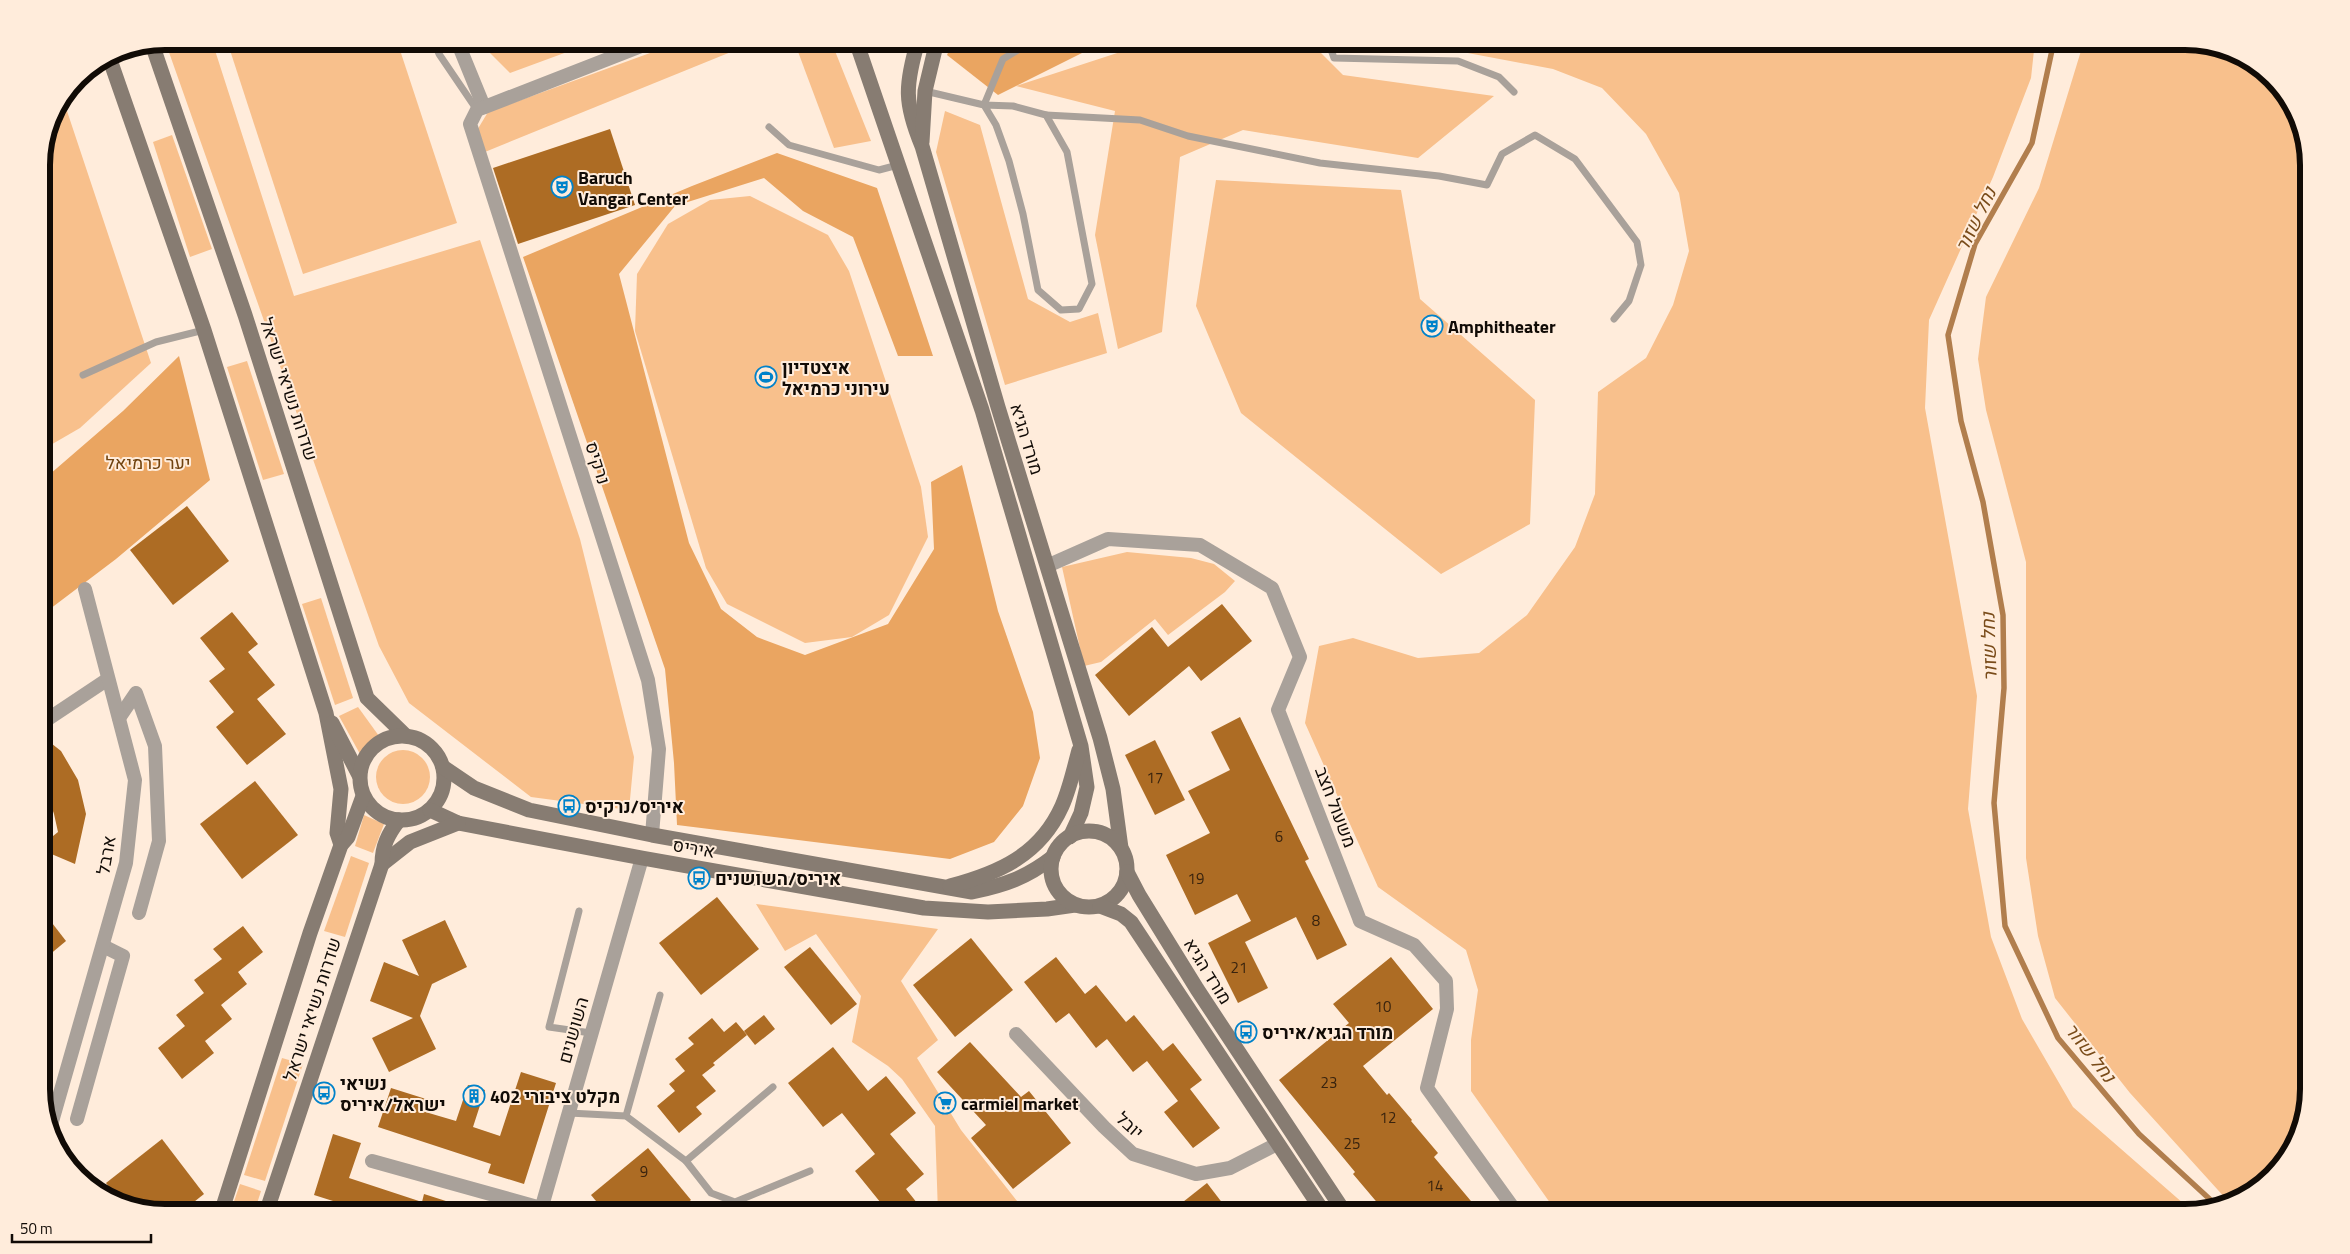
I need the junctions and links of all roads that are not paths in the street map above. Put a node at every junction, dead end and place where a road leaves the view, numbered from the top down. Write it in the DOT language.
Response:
graph roads {
  1 [pos="437,50"];
  2 [pos="460,50"];
  3 [pos="631,50"];
  4 [pos="859,50"];
  5 [pos="915,50"];
  6 [pos="920,50"];
  7 [pos="934,50"];
  8 [pos="1019,50"];
  9 [pos="1331,50"];
  10 [pos="154,51"];
  11 [pos="111,63"];
  12 [pos="928,72"];
  13 [pos="925,91"];
  14 [pos="1514,92"];
  15 [pos="984,105"];
  16 [pos="480,108"];
  17 [pos="1046,115"];
  18 [pos="769,127"];
  19 [pos="922,146"];
  20 [pos="899,164"];
  21 [pos="1614,319"];
  22 [pos="204,330"];
  23 [pos="83,375"];
  24 [pos="1047,566"];
  25 [pos="85,589"];
  26 [pos="108,679"];
  27 [pos="326,713"];
  28 [pos="119,718"];
  29 [pos="50,719"];
  30 [pos="405,735"];
  31 [pos="1081,746"];
  32 [pos="443,767"];
  33 [pos="359,775"];
  34 [pos="364,796"];
  35 [pos="430,810"];
  36 [pos="399,820"];
  37 [pos="458,823"];
  38 [pos="652,835"];
  39 [pos="1070,836"];
  40 [pos="342,845"];
  41 [pos="1121,848"];
  42 [pos="1053,857"];
  43 [pos="642,858"];
  44 [pos="382,864"];
  45 [pos="1127,872"];
  46 [pos="944,888"];
  47 [pos="1075,905"];
  48 [pos="1100,906"];
  49 [pos="579,911"];
  50 [pos="139,914"];
  51 [pos="102,946"];
  52 [pos="660,995"];
  53 [pos="591,1033"];
  54 [pos="1016,1034"];
  55 [pos="772,1087"];
  56 [pos="569,1113"];
  57 [pos="53,1116"];
  58 [pos="626,1116"];
  59 [pos="77,1120"];
  60 [pos="1277,1144"];
  61 [pos="372,1161"];
  62 [pos="686,1161"];
  63 [pos="810,1171"];
  64 [pos="223,1204"];
  65 [pos="269,1204"];
  66 [pos="520,1204"];
  67 [pos="543,1204"];
  68 [pos="1318,1204"];
  69 [pos="1339,1204"];
  70 [pos="1511,1204"];
  1 -- 16 [label="lane"];
  2 -- 16 [label="street"];
  3 -- 16 [label="street"];
  4 -- 20 [label="street, מורד הגיא"];
  5 -- 19 [label="street, מורד הגיא"];
  6 -- 12 [label="street"];
  7 -- 12 [label="street"];
  8 -- 15 [label="lane"];
  9 -- 14 [label="lane"];
  10 -- 30 [label="street, שדרות נשיאי ישראל"];
  11 -- 22 [label="street, שדרות נשיאי ישראל"];
  12 -- 13 [label="street"];
  13 -- 15 [label="lane"];
  13 -- 19 [label="street"];
  15 -- 17 [label="lane"];
  15 -- 17 [label="lane"];
  16 -- 38 [label="street, נרקיס"];
  17 -- 21 [label="lane"];
  18 -- 20 [label="lane"];
  19 -- 24 [label="street, מורד הגיא"];
  20 -- 31 [label="street, מורד הגיא"];
  22 -- 23 [label="lane"];
  22 -- 27 [label="street, שדרות נשיאי ישראל"];
  24 -- 41 [label="street, מורד הגיא"];
  24 -- 70 [label="street, משעול חצב"];
  25 -- 26 [label="street, ארבל"];
  26 -- 28 [label="street, ארבל"];
  26 -- 29 [label="street"];
  27 -- 33 [label="street, שדרות נשיאי ישראל"];
  27 -- 40 [label="street, שדרות נשיאי ישראל"];
  28 -- 50 [label="street"];
  28 -- 51 [label="street, ארבל"];
  30 -- 32 [label="street"];
  30 -- 33 [label="street"];
  31 -- 39 [label="street, מורד הגיא"];
  31 -- 46 [label="street"];
  32 -- 35 [label="street"];
  32 -- 38 [label="street, איריס"];
  33 -- 34 [label="street"];
  34 -- 36 [label="street"];
  34 -- 40 [label="street, שדרות נשיאי ישראל"];
  35 -- 36 [label="street"];
  35 -- 37 [label="street, איריס"];
  36 -- 44 [label="street, שדרות נשיאי ישראל"];
  37 -- 43 [label="street, איריס"];
  37 -- 44 [label="street"];
  38 -- 46 [label="street, איריס"];
  39 -- 41 [label="street"];
  39 -- 42 [label="street"];
  40 -- 64 [label="street, שדרות נשיאי ישראל"];
  41 -- 45 [label="street"];
  42 -- 46 [label="street, איריס"];
  42 -- 47 [label="street"];
  43 -- 47 [label="street, איריס"];
  43 -- 53 [label="street, השושנים"];
  44 -- 65 [label="street, שדרות נשיאי ישראל"];
  45 -- 48 [label="street"];
  45 -- 69 [label="street, מורד הגיא"];
  47 -- 48 [label="street"];
  48 -- 60 [label="street, מורד הגיא"];
  49 -- 53 [label="lane"];
  51 -- 57 [label="street, ארבל"];
  51 -- 59 [label="street"];
  52 -- 58 [label="lane"];
  53 -- 56 [label="street, השושנים"];
  54 -- 60 [label="street, יובל"];
  55 -- 62 [label="lane"];
  56 -- 58 [label="lane"];
  56 -- 67 [label="street, השושנים"];
  58 -- 62 [label="lane"];
  60 -- 68 [label="street, מורד הגיא"];
  61 -- 66 [label="street"];
  62 -- 63 [label="lane"];
}
